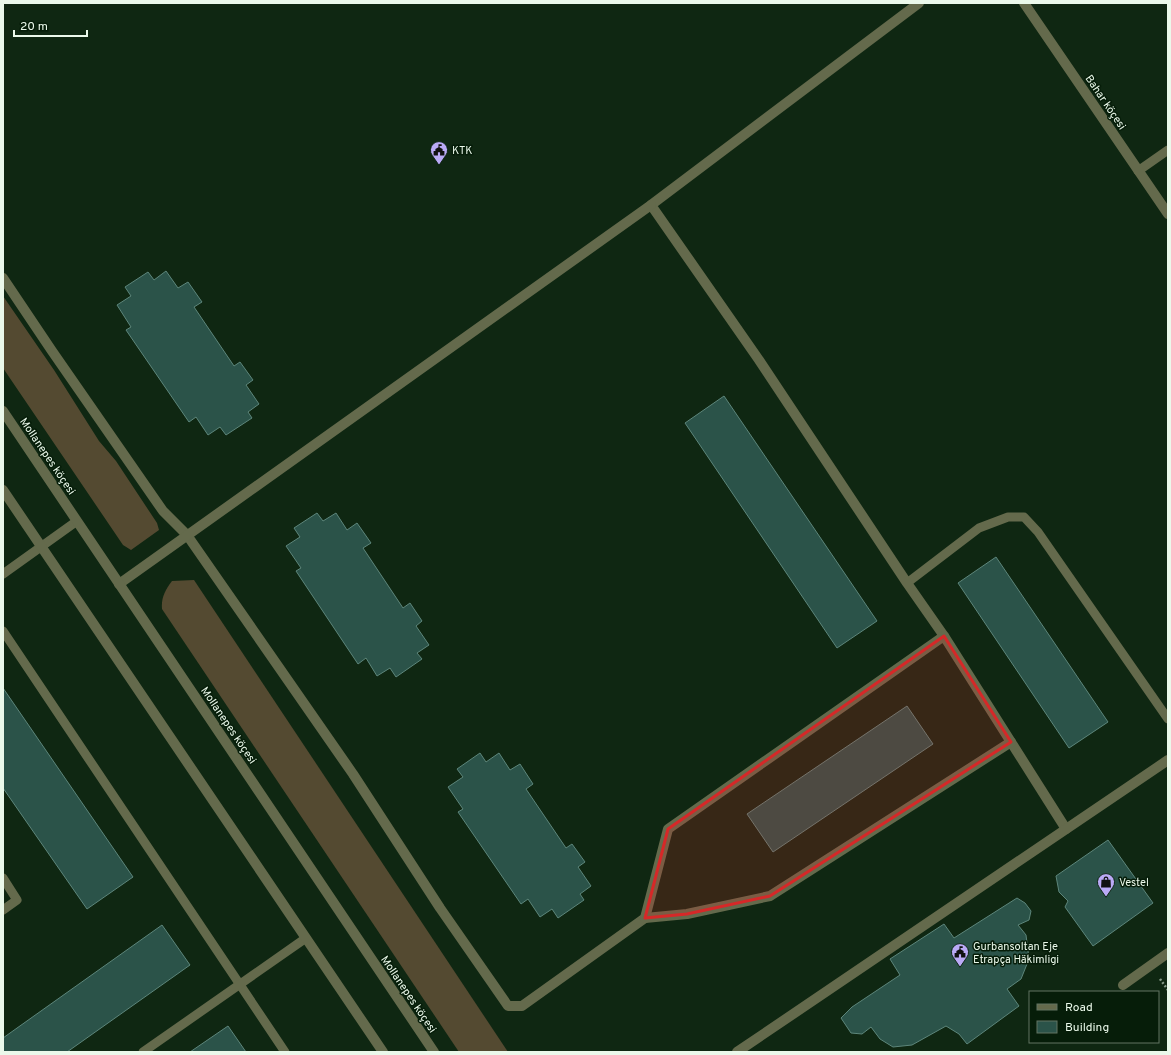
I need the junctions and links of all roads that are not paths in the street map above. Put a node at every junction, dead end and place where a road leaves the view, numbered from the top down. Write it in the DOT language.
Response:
graph roads {
  1 [pos="919,3"];
  2 [pos="1024,3"];
  3 [pos="1168,150"];
  4 [pos="1138,171"];
  5 [pos="651,204"];
  6 [pos="1168,214"];
  7 [pos="3,278"];
  8 [pos="3,411"];
  9 [pos="3,490"];
  10 [pos="77,521"];
  11 [pos="187,535"];
  12 [pos="42,546"];
  13 [pos="3,574"];
  14 [pos="907,583"];
  15 [pos="119,584"];
  16 [pos="3,631"];
  17 [pos="944,636"];
  18 [pos="1168,720"];
  19 [pos="1011,742"];
  20 [pos="1168,760"];
  21 [pos="1066,829"];
  22 [pos="3,878"];
  23 [pos="3,910"];
  24 [pos="645,918"];
  25 [pos="306,938"];
  26 [pos="1168,953"];
  27 [pos="240,985"];
  28 [pos="1123,985"];
  29 [pos="143,1052"];
  30 [pos="285,1052"];
  31 [pos="383,1052"];
  32 [pos="434,1052"];
  33 [pos="737,1052"];
  1 -- 5 [label="street"];
  2 -- 4 [label="street, Bahar köçesi"];
  3 -- 4 [label="lane"];
  4 -- 6 [label="street, Bahar köçesi"];
  5 -- 11 [label="street"];
  5 -- 14 [label="street"];
  7 -- 11 [label="street"];
  8 -- 10 [label="street, Mollanepes köçesi"];
  9 -- 12 [label="street"];
  10 -- 12 [label="lane"];
  10 -- 15 [label="street, Mollanepes köçesi"];
  11 -- 15 [label="street"];
  11 -- 24 [label="street"];
  12 -- 13 [label="lane"];
  12 -- 25 [label="street"];
  14 -- 17 [label="street"];
  14 -- 18 [label="lane"];
  15 -- 32 [label="street, Mollanepes köçesi"];
  16 -- 27 [label="lane"];
  17 -- 19 [label="street"];
  17 -- 24 [label="street"];
  19 -- 21 [label="street"];
  19 -- 24 [label="street"];
  20 -- 21 [label="street"];
  21 -- 33 [label="street"];
  22 -- 23 [label="lane"];
  25 -- 27 [label="lane"];
  25 -- 31 [label="street"];
  26 -- 28 [label="street"];
  27 -- 29 [label="lane"];
  27 -- 30 [label="lane"];
}
